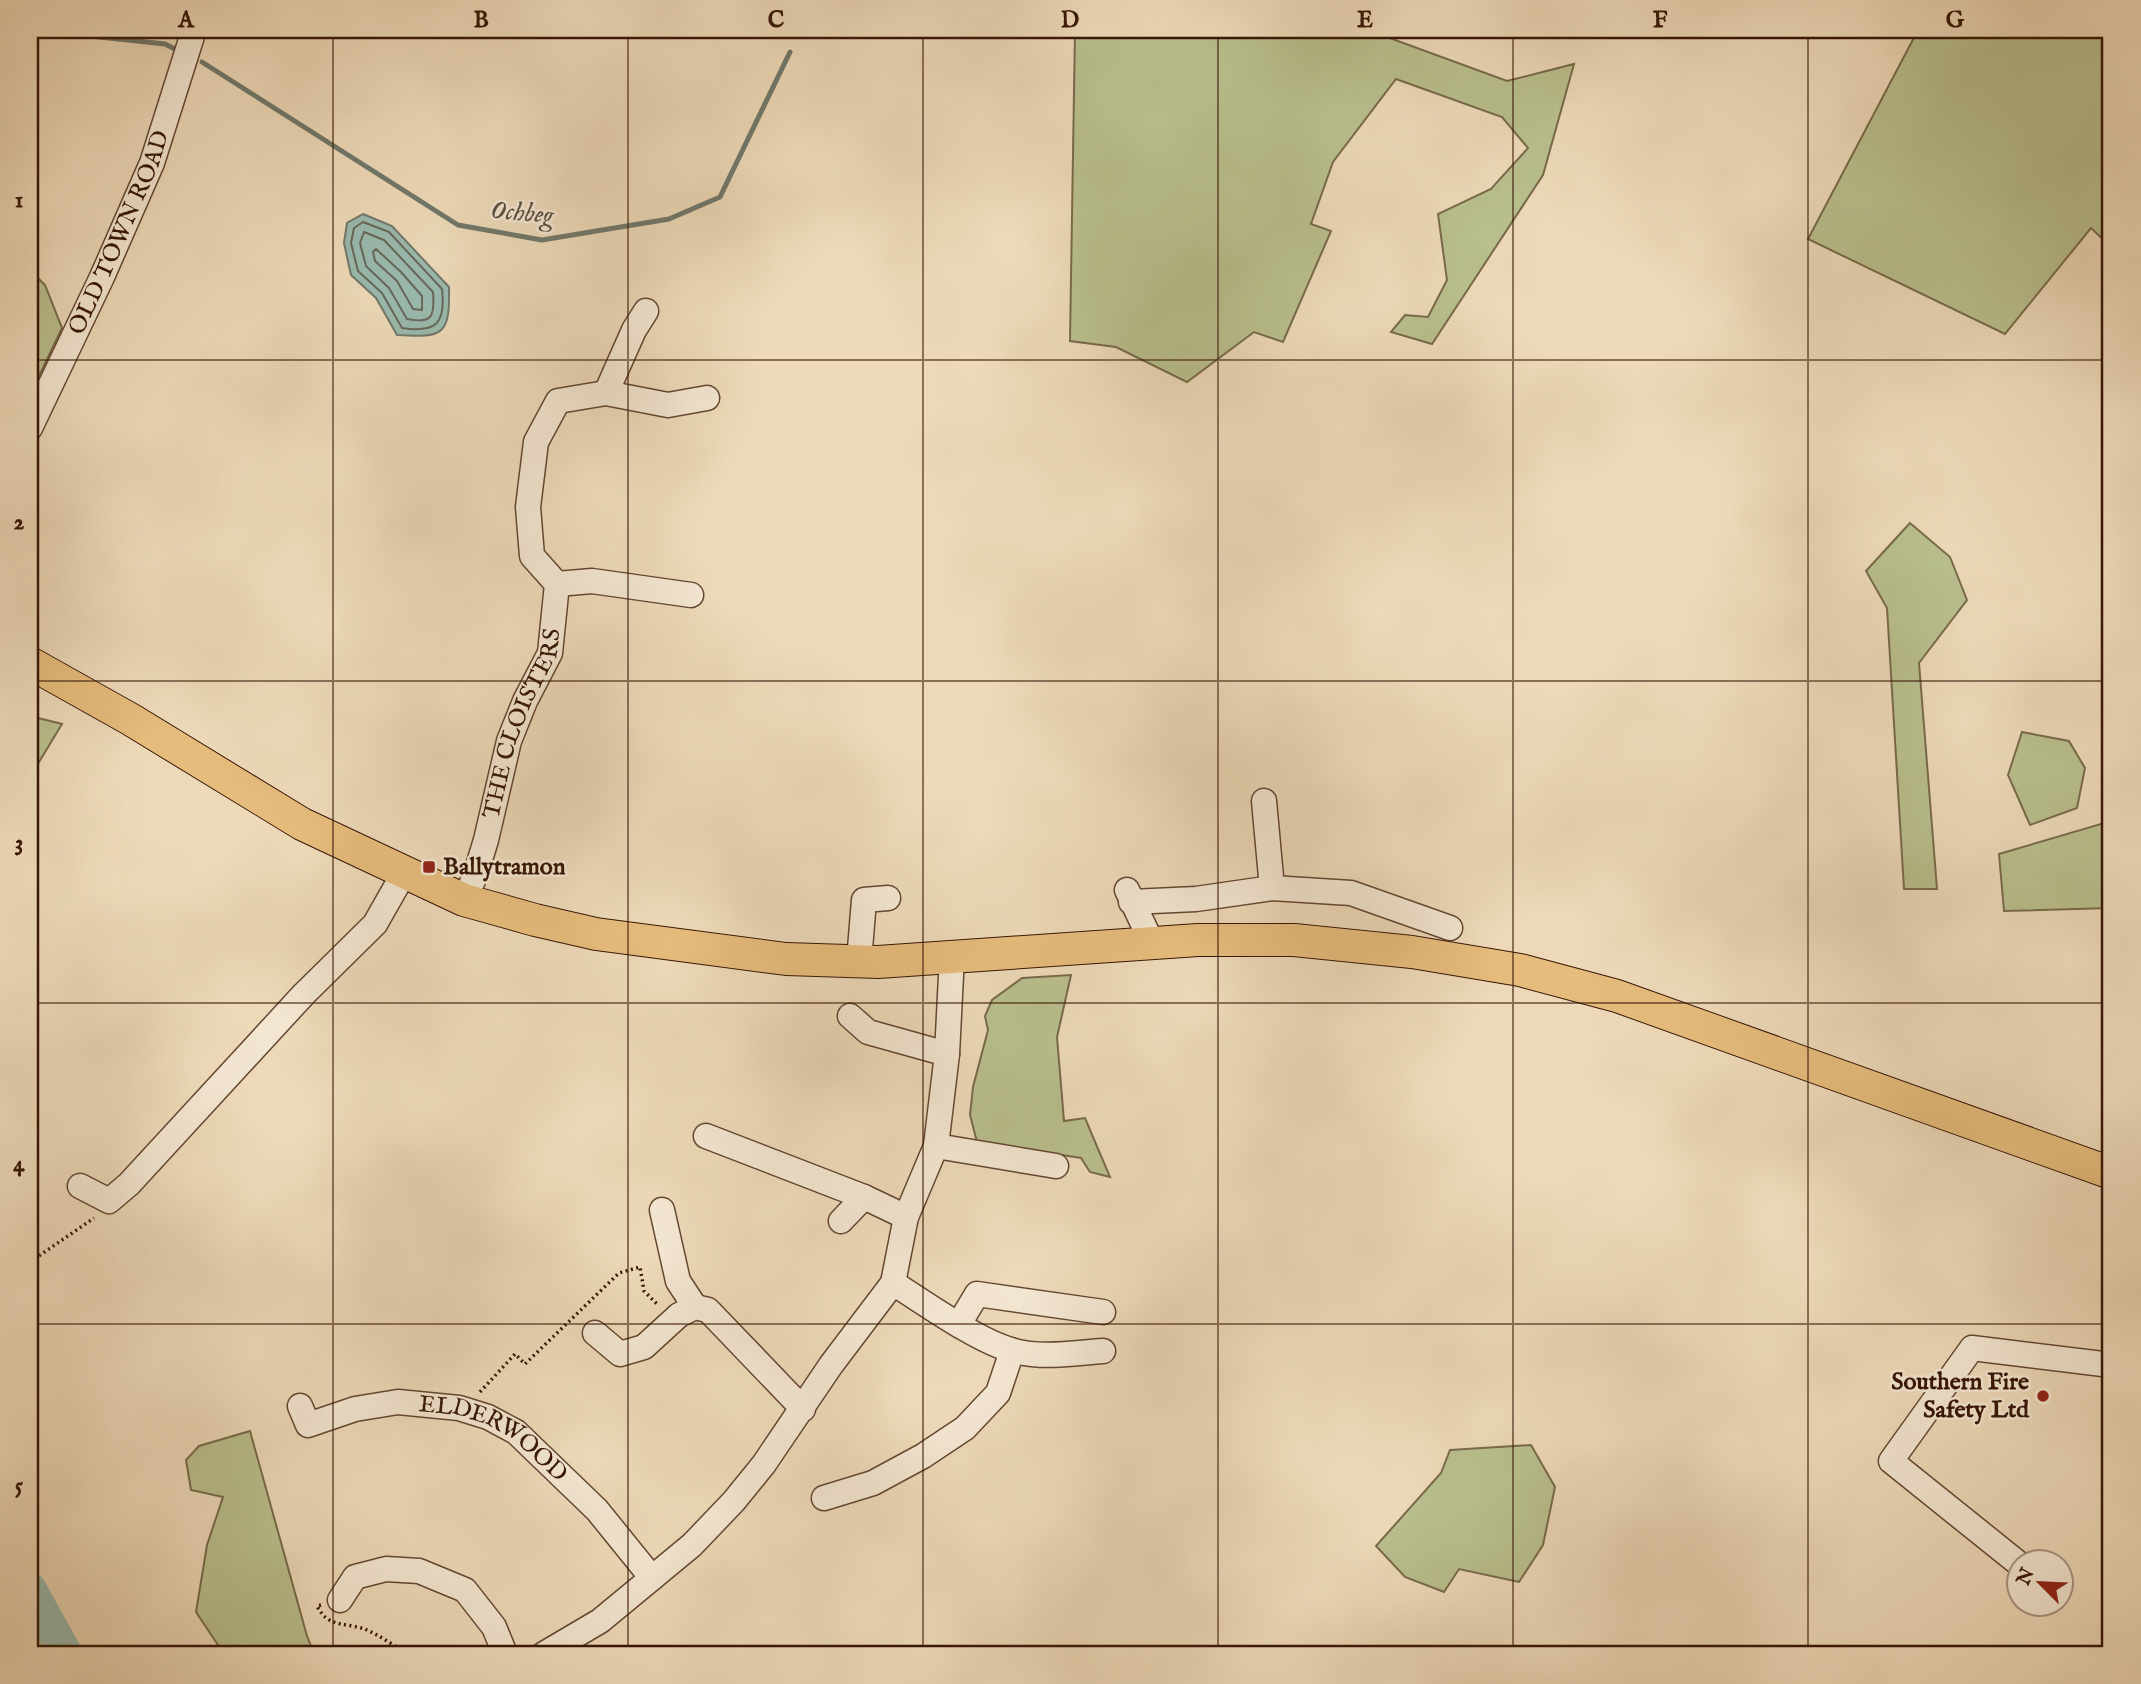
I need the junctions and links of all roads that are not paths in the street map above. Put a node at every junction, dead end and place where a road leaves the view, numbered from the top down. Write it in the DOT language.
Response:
graph roads {
  1 [pos="194,30"];
  2 [pos="646,311"];
  3 [pos="606,393"];
  4 [pos="707,398"];
  5 [pos="30,428"];
  6 [pos="557,584"];
  7 [pos="691,595"];
  8 [pos="30,663"];
  9 [pos="1264,801"];
  10 [pos="404,873"];
  11 [pos="1272,887"];
  12 [pos="888,898"];
  13 [pos="464,900"];
  14 [pos="1450,928"];
  15 [pos="1152,943"];
  16 [pos="952,956"];
  17 [pos="859,961"];
  18 [pos="850,1016"];
  19 [pos="947,1054"];
  20 [pos="706,1136"];
  21 [pos="936,1146"];
  22 [pos="1056,1166"];
  23 [pos="2111,1173"];
  24 [pos="80,1186"];
  25 [pos="864,1197"];
  26 [pos="662,1210"];
  27 [pos="906,1217"];
  28 [pos="841,1221"];
  29 [pos="892,1283"];
  30 [pos="695,1307"];
  31 [pos="1103,1312"];
  32 [pos="959,1324"];
  33 [pos="595,1333"];
  34 [pos="1012,1351"];
  35 [pos="1103,1351"];
  36 [pos="2111,1365"];
  37 [pos="300,1406"];
  38 [pos="803,1409"];
  39 [pos="824,1498"];
  40 [pos="2004,1552"];
  41 [pos="652,1578"];
  42 [pos="340,1600"];
  43 [pos="505,1654"];
  44 [pos="544,1654"];
  1 -- 5 [label="street, OLD TOWN ROAD"];
  2 -- 3 [label="street"];
  3 -- 4 [label="street"];
  3 -- 6 [label="street"];
  6 -- 7 [label="street"];
  6 -- 13 [label="street, THE CLOISTERS"];
  8 -- 10 [label="main road"];
  9 -- 11 [label="street"];
  10 -- 13 [label="main road"];
  10 -- 24 [label="street"];
  11 -- 14 [label="street"];
  11 -- 15 [label="street"];
  12 -- 17 [label="street"];
  13 -- 17 [label="main road"];
  15 -- 16 [label="main road"];
  15 -- 23 [label="main road"];
  16 -- 17 [label="main road"];
  16 -- 19 [label="street"];
  18 -- 19 [label="street"];
  19 -- 21 [label="street"];
  20 -- 25 [label="street"];
  21 -- 22 [label="street"];
  21 -- 27 [label="street"];
  25 -- 27 [label="street"];
  25 -- 28 [label="street"];
  26 -- 30 [label="street"];
  27 -- 29 [label="street"];
  29 -- 32 [label="street"];
  29 -- 38 [label="street"];
  30 -- 33 [label="street"];
  30 -- 38 [label="street"];
  31 -- 32 [label="street"];
  32 -- 34 [label="street"];
  34 -- 35 [label="street"];
  34 -- 39 [label="street"];
  36 -- 40 [label="street"];
  37 -- 41 [label="street, ELDERWOOD"];
  38 -- 41 [label="street"];
  41 -- 44 [label="street"];
  42 -- 43 [label="street"];
}
